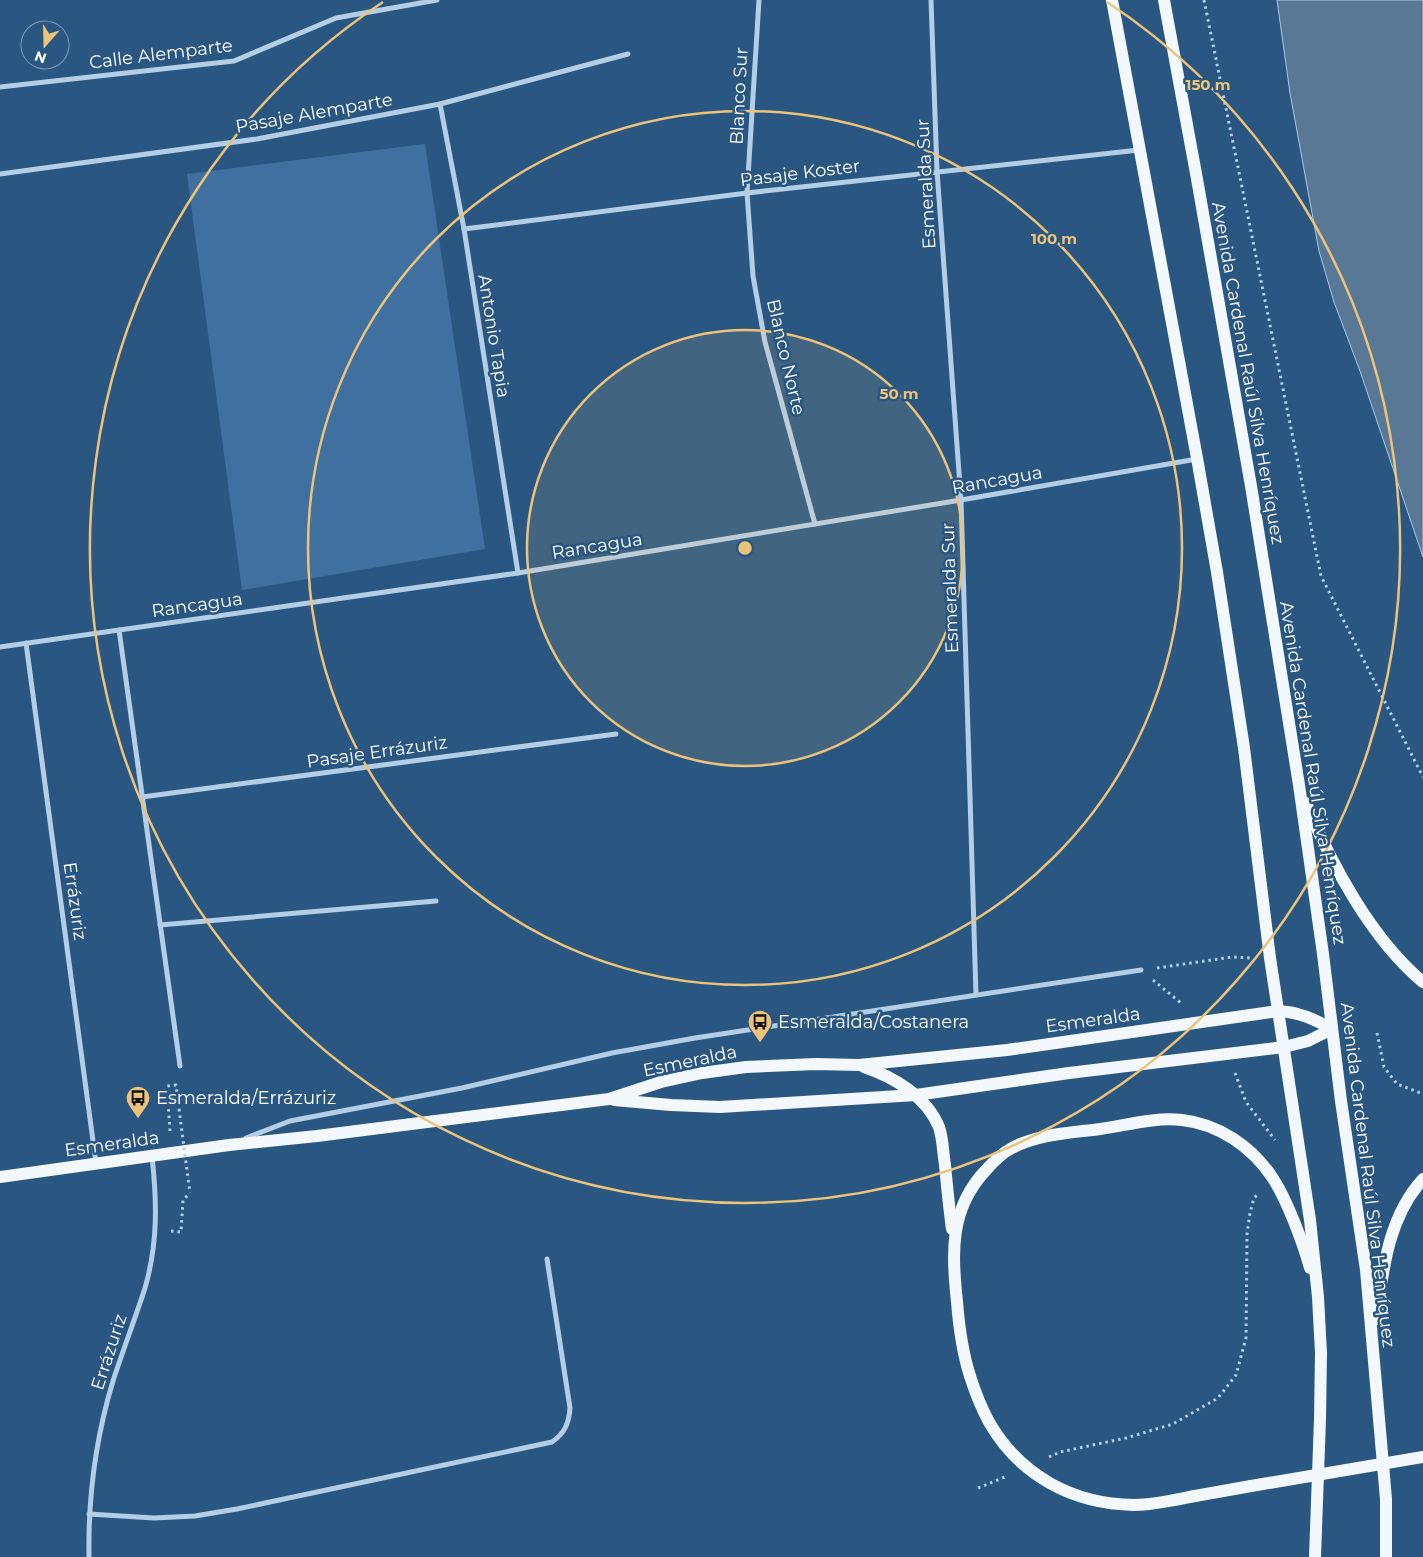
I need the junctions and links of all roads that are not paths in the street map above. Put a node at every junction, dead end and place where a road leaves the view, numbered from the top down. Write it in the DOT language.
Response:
graph roads {
  1 [pos="437,0"];
  2 [pos="759,0"];
  3 [pos="931,0"];
  4 [pos="1112,0"];
  5 [pos="1164,0"];
  6 [pos="628,54"];
  7 [pos="0,87"];
  8 [pos="440,104"];
  9 [pos="1140,150"];
  10 [pos="937,171"];
  11 [pos="0,174"];
  12 [pos="747,193"];
  13 [pos="464,229"];
  14 [pos="1197,458"];
  15 [pos="961,500"];
  16 [pos="814,524"];
  17 [pos="518,573"];
  18 [pos="119,630"];
  19 [pos="26,643"];
  20 [pos="0,646"];
  21 [pos="616,734"];
  22 [pos="1299,785"];
  23 [pos="142,797"];
  24 [pos="436,901"];
  25 [pos="160,925"];
  26 [pos="1141,970"];
  27 [pos="1423,982"];
  28 [pos="976,995"];
  29 [pos="1278,1011"];
  30 [pos="1332,1029"];
  31 [pos="1284,1047"];
  32 [pos="858,1065"];
  33 [pos="180,1066"];
  34 [pos="916,1096"];
  35 [pos="609,1099"];
  36 [pos="229,1145"];
  37 [pos="152,1156"];
  38 [pos="96,1164"];
  39 [pos="0,1177"];
  40 [pos="1423,1179"];
  41 [pos="953,1244"];
  42 [pos="547,1259"];
  43 [pos="1318,1297"];
  44 [pos="1373,1339"];
  45 [pos="1423,1457"];
  46 [pos="89,1514"];
  47 [pos="89,1557"];
  48 [pos="1315,1557"];
  49 [pos="1386,1557"];
  1 -- 7 [label="street, Calle Alemparte"];
  2 -- 12 [label="street, Blanco Sur"];
  3 -- 10 [label="street, Esmeralda Sur"];
  4 -- 9 [label="main road"];
  5 -- 22 [label="main road, Avenida Cardenal Raúl Silva Henríquez"];
  6 -- 8 [label="street, Pasaje Alemparte"];
  8 -- 11 [label="street, Pasaje Alemparte"];
  8 -- 13 [label="street, Antonio Tapia"];
  9 -- 10 [label="street, Pasaje Koster"];
  9 -- 14 [label="main road"];
  10 -- 12 [label="street, Pasaje Koster"];
  10 -- 15 [label="street, Esmeralda Sur"];
  12 -- 13 [label="street, Pasaje Koster"];
  12 -- 16 [label="street, Blanco Norte"];
  13 -- 17 [label="street, Antonio Tapia"];
  14 -- 15 [label="street, Rancagua"];
  14 -- 29 [label="main road"];
  15 -- 16 [label="street, Rancagua"];
  15 -- 28 [label="street, Esmeralda Sur"];
  16 -- 17 [label="street, Rancagua"];
  17 -- 18 [label="street, Rancagua"];
  18 -- 19 [label="street, Rancagua"];
  18 -- 23 [label="street"];
  19 -- 20 [label="street, Rancagua"];
  19 -- 38 [label="street, Errázuriz"];
  21 -- 23 [label="street, Pasaje Errázuriz"];
  22 -- 27 [label="main road"];
  22 -- 30 [label="main road, Avenida Cardenal Raúl Silva Henríquez"];
  23 -- 25 [label="street"];
  24 -- 25 [label="street"];
  25 -- 33 [label="street"];
  26 -- 28 [label="street, Esmeralda"];
  28 -- 36 [label="street, Esmeralda"];
  29 -- 30 [label="main road, Esmeralda"];
  29 -- 31 [label="main road"];
  29 -- 32 [label="main road, Esmeralda"];
  30 -- 31 [label="main road"];
  30 -- 44 [label="main road, Avenida Cardenal Raúl Silva Henríquez"];
  31 -- 34 [label="main road"];
  31 -- 43 [label="main road"];
  32 -- 34 [label="main road"];
  32 -- 35 [label="main road, Esmeralda"];
  34 -- 35 [label="main road"];
  34 -- 41 [label="main road"];
  35 -- 36 [label="main road, Esmeralda"];
  36 -- 37 [label="main road, Esmeralda"];
  37 -- 38 [label="main road, Esmeralda"];
  37 -- 46 [label="street, Errázuriz"];
  38 -- 39 [label="main road, Esmeralda"];
  40 -- 44 [label="main road"];
  41 -- 43 [label="main road"];
  41 -- 45 [label="main road, bridge"];
  42 -- 46 [label="street"];
  43 -- 48 [label="main road"];
  44 -- 49 [label="main road, Avenida Cardenal Raúl Silva Henríquez"];
  46 -- 47 [label="street, Errázuriz"];
}
